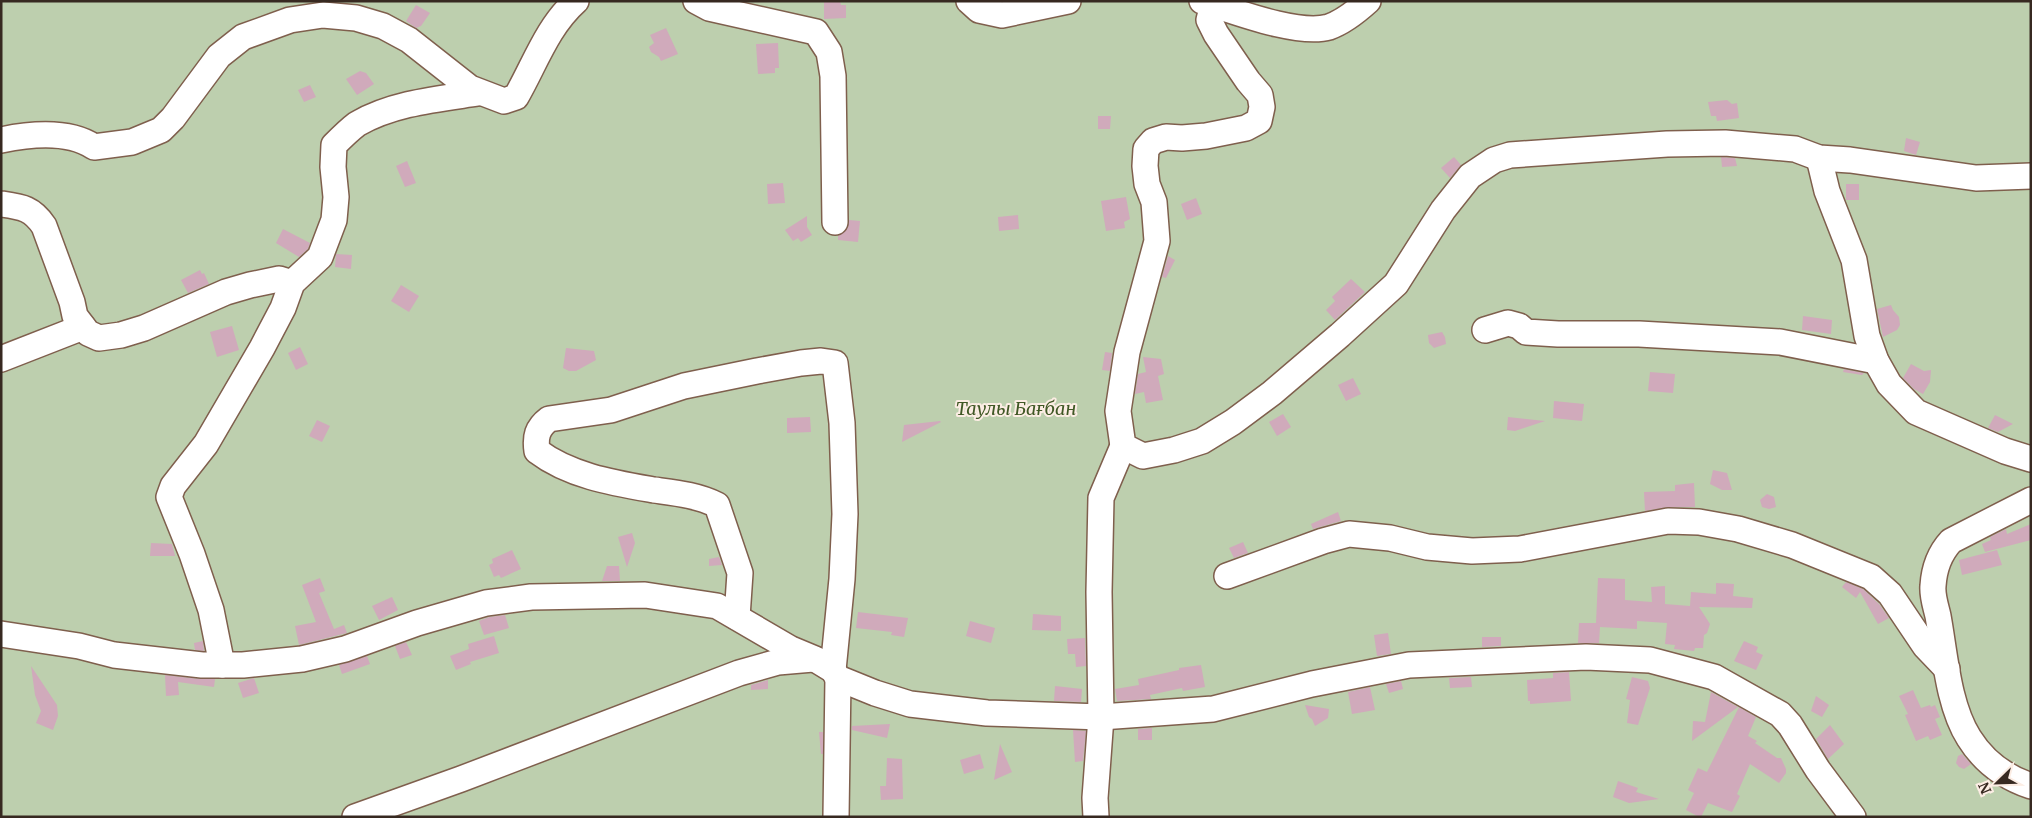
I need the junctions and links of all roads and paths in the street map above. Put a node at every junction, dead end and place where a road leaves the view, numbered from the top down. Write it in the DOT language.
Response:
graph roads {
  1 [pos="576,1"];
  2 [pos="696,1"];
  3 [pos="969,1"];
  4 [pos="1068,1"];
  5 [pos="1368,1"];
  6 [pos="1207,3"];
  7 [pos="478,93"];
  8 [pos="1,140"];
  9 [pos="1819,158"];
  10 [pos="2031,176"];
  11 [pos="1,204"];
  12 [pos="835,222"];
  13 [pos="292,283"];
  14 [pos="83,327"];
  15 [pos="1485,330"];
  16 [pos="1,359"];
  17 [pos="1876,361"];
  18 [pos="1123,446"];
  19 [pos="2031,459"];
  20 [pos="2031,500"];
  21 [pos="1227,576"];
  22 [pos="737,617"];
  23 [pos="1,634"];
  24 [pos="222,665"];
  25 [pos="829,669"];
  26 [pos="1947,669"];
  27 [pos="1101,717"];
  28 [pos="2031,786"];
  29 [pos="355,817"];
  30 [pos="836,817"];
  31 [pos="1096,817"];
  32 [pos="1853,817"];
  1 -- 7 [label="street"];
  2 -- 12 [label="street"];
  3 -- 4 [label="street"];
  5 -- 6 [label="street"];
  6 -- 18 [label="street"];
  7 -- 8 [label="street"];
  7 -- 13 [label="street"];
  9 -- 10 [label="street"];
  9 -- 17 [label="street"];
  9 -- 18 [label="street"];
  11 -- 14 [label="street"];
  13 -- 14 [label="street"];
  13 -- 24 [label="street"];
  14 -- 16 [label="street"];
  15 -- 17 [label="street"];
  17 -- 19 [label="street"];
  18 -- 27 [label="street"];
  20 -- 26 [label="street"];
  21 -- 26 [label="street"];
  22 -- 24 [label="street"];
  22 -- 25 [label="street"];
  22 -- 25 [label="street"];
  23 -- 24 [label="street"];
  25 -- 27 [label="street"];
  25 -- 29 [label="street"];
  25 -- 30 [label="street"];
  26 -- 28 [label="street"];
  27 -- 31 [label="street"];
  27 -- 32 [label="street"];
}
